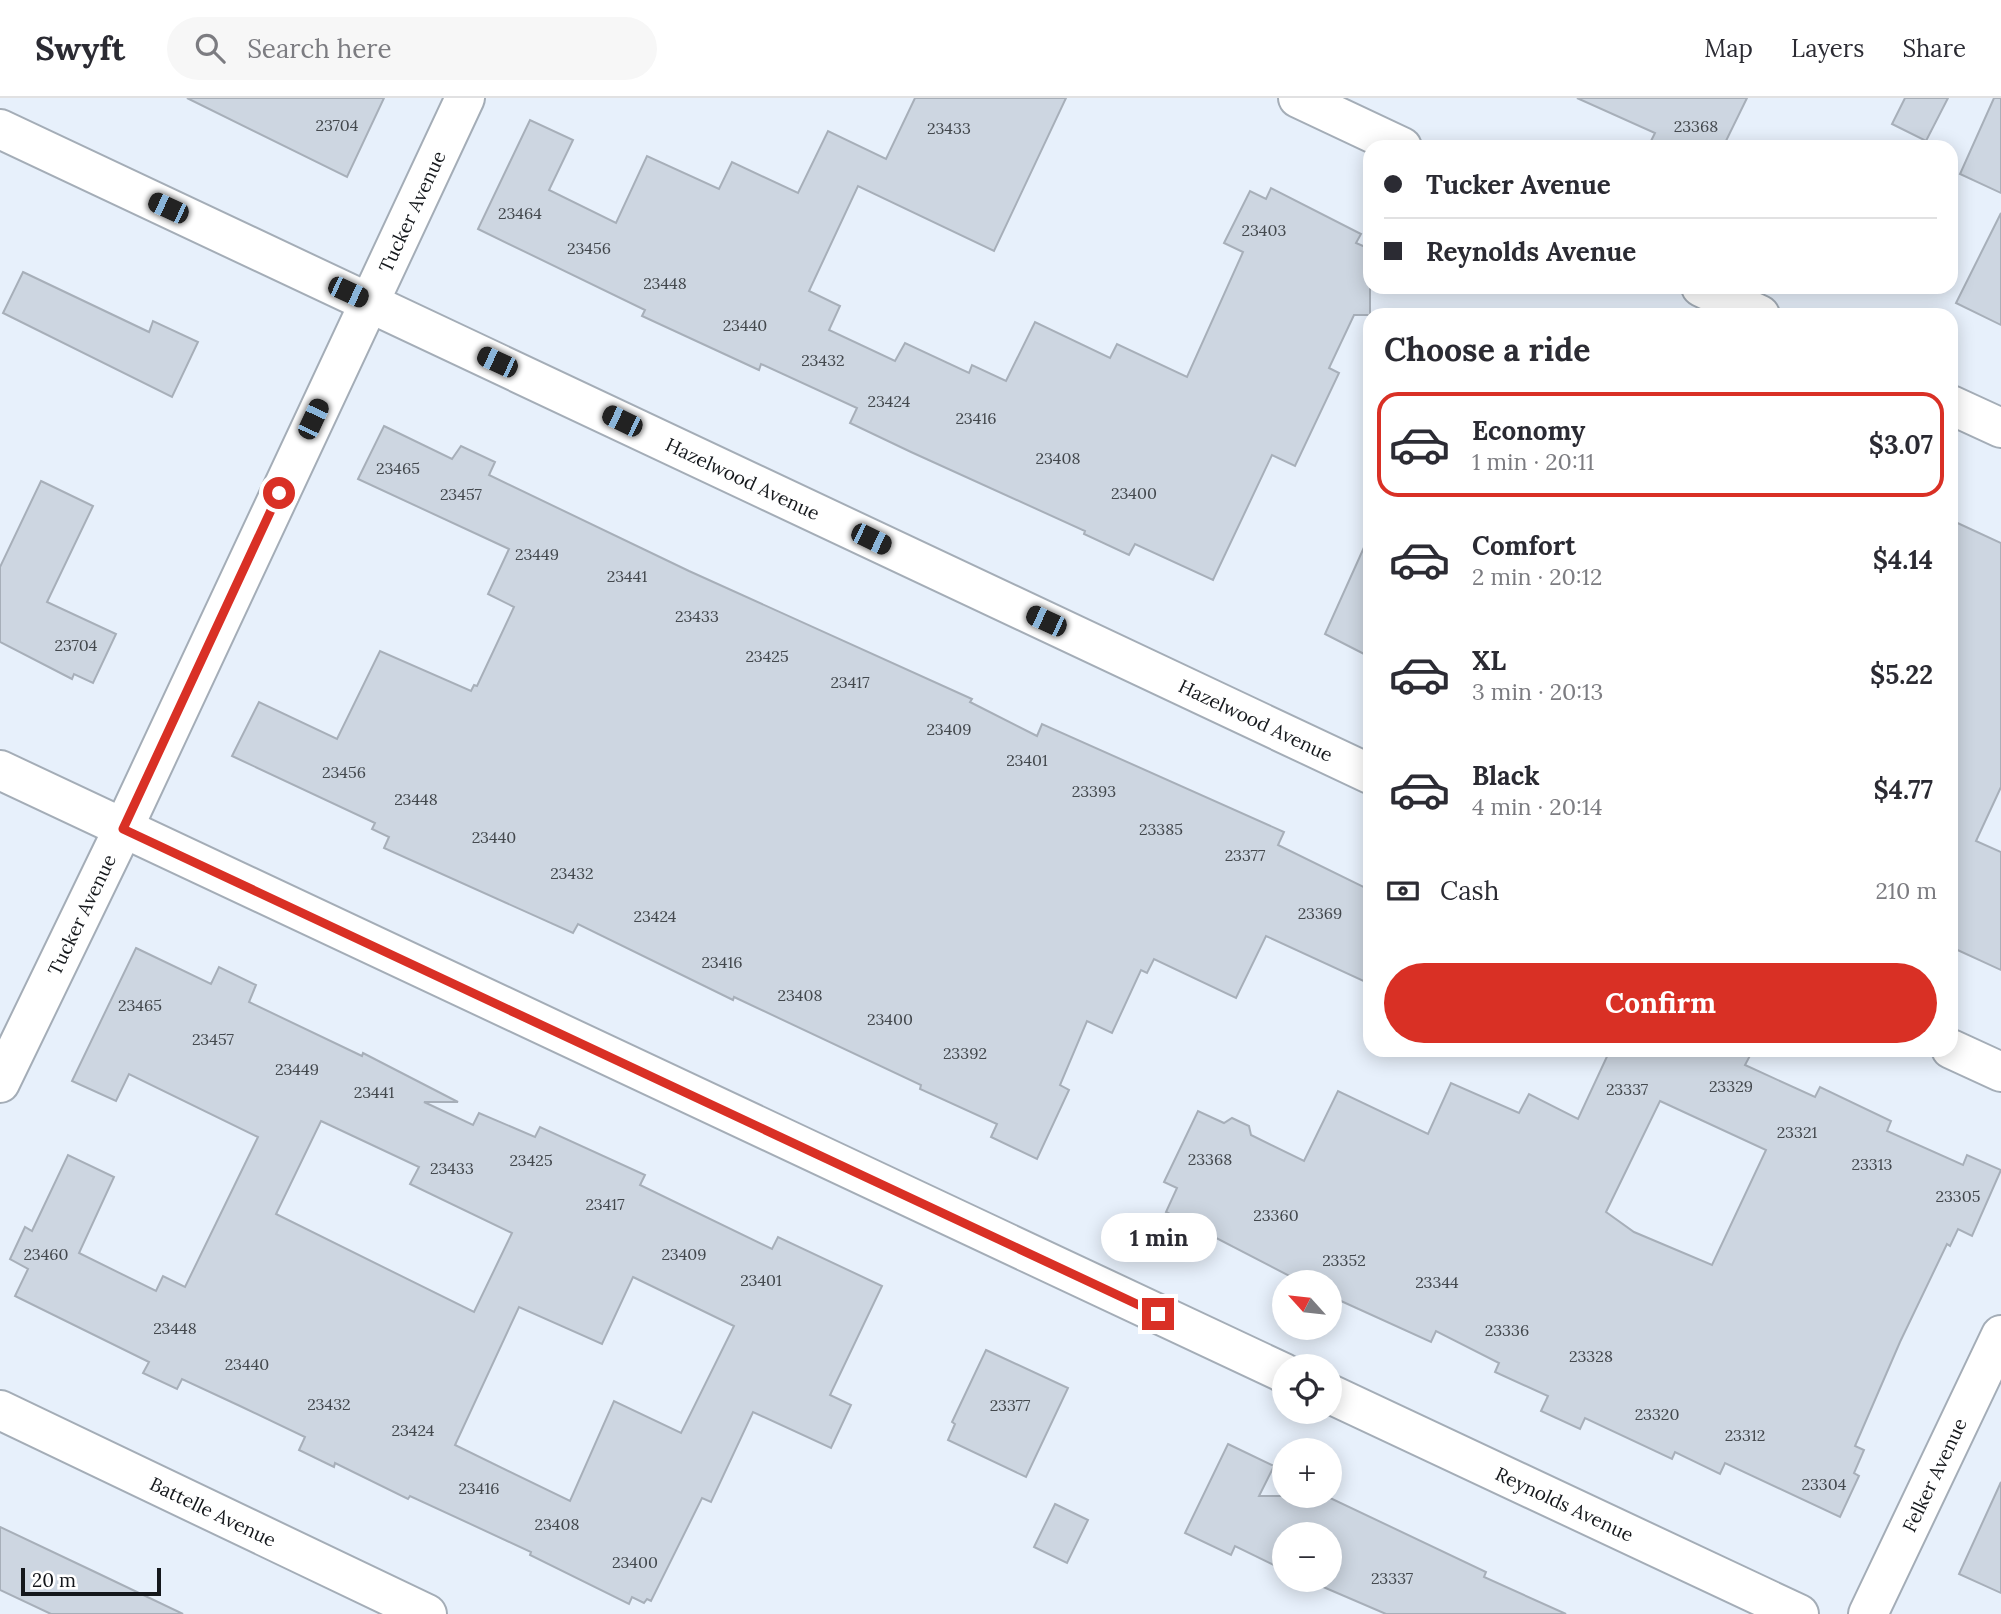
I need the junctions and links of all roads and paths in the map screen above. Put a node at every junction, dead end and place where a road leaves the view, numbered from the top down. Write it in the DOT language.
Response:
graph roads {
  1 [pos="465,98"];
  2 [pos="1298,98"];
  3 [pos="0,129"];
  4 [pos="1387,140"];
  5 [pos="1716,294"];
  6 [pos="369,302"];
  7 [pos="1745,308"];
  8 [pos="1958,408"];
  9 [pos="2001,428"];
  10 [pos="0,771"];
  11 [pos="1363,771"];
  12 [pos="123,829"];
  13 [pos="1958,1052"];
  14 [pos="2001,1072"];
  15 [pos="0,1083"];
  16 [pos="2001,1335"];
  17 [pos="1272,1367"];
  18 [pos="1342,1400"];
  19 [pos="0,1410"];
  20 [pos="427,1614"];
  21 [pos="1799,1614"];
  22 [pos="1868,1614"];
  1 -- 6 [label="street, Tucker Avenue"];
  2 -- 4 [label="street"];
  3 -- 6 [label="street, Hazelwood Avenue"];
  5 -- 7 [label="street"];
  6 -- 11 [label="street, Hazelwood Avenue"];
  6 -- 12 [label="street, Tucker Avenue"];
  8 -- 9 [label="street"];
  10 -- 12 [label="street"];
  12 -- 15 [label="street, Tucker Avenue"];
  12 -- 17 [label="street"];
  13 -- 14 [label="street"];
  16 -- 22 [label="street, Felker Avenue"];
  18 -- 21 [label="street, Reynolds Avenue"];
  19 -- 20 [label="street, Battelle Avenue"];
}
